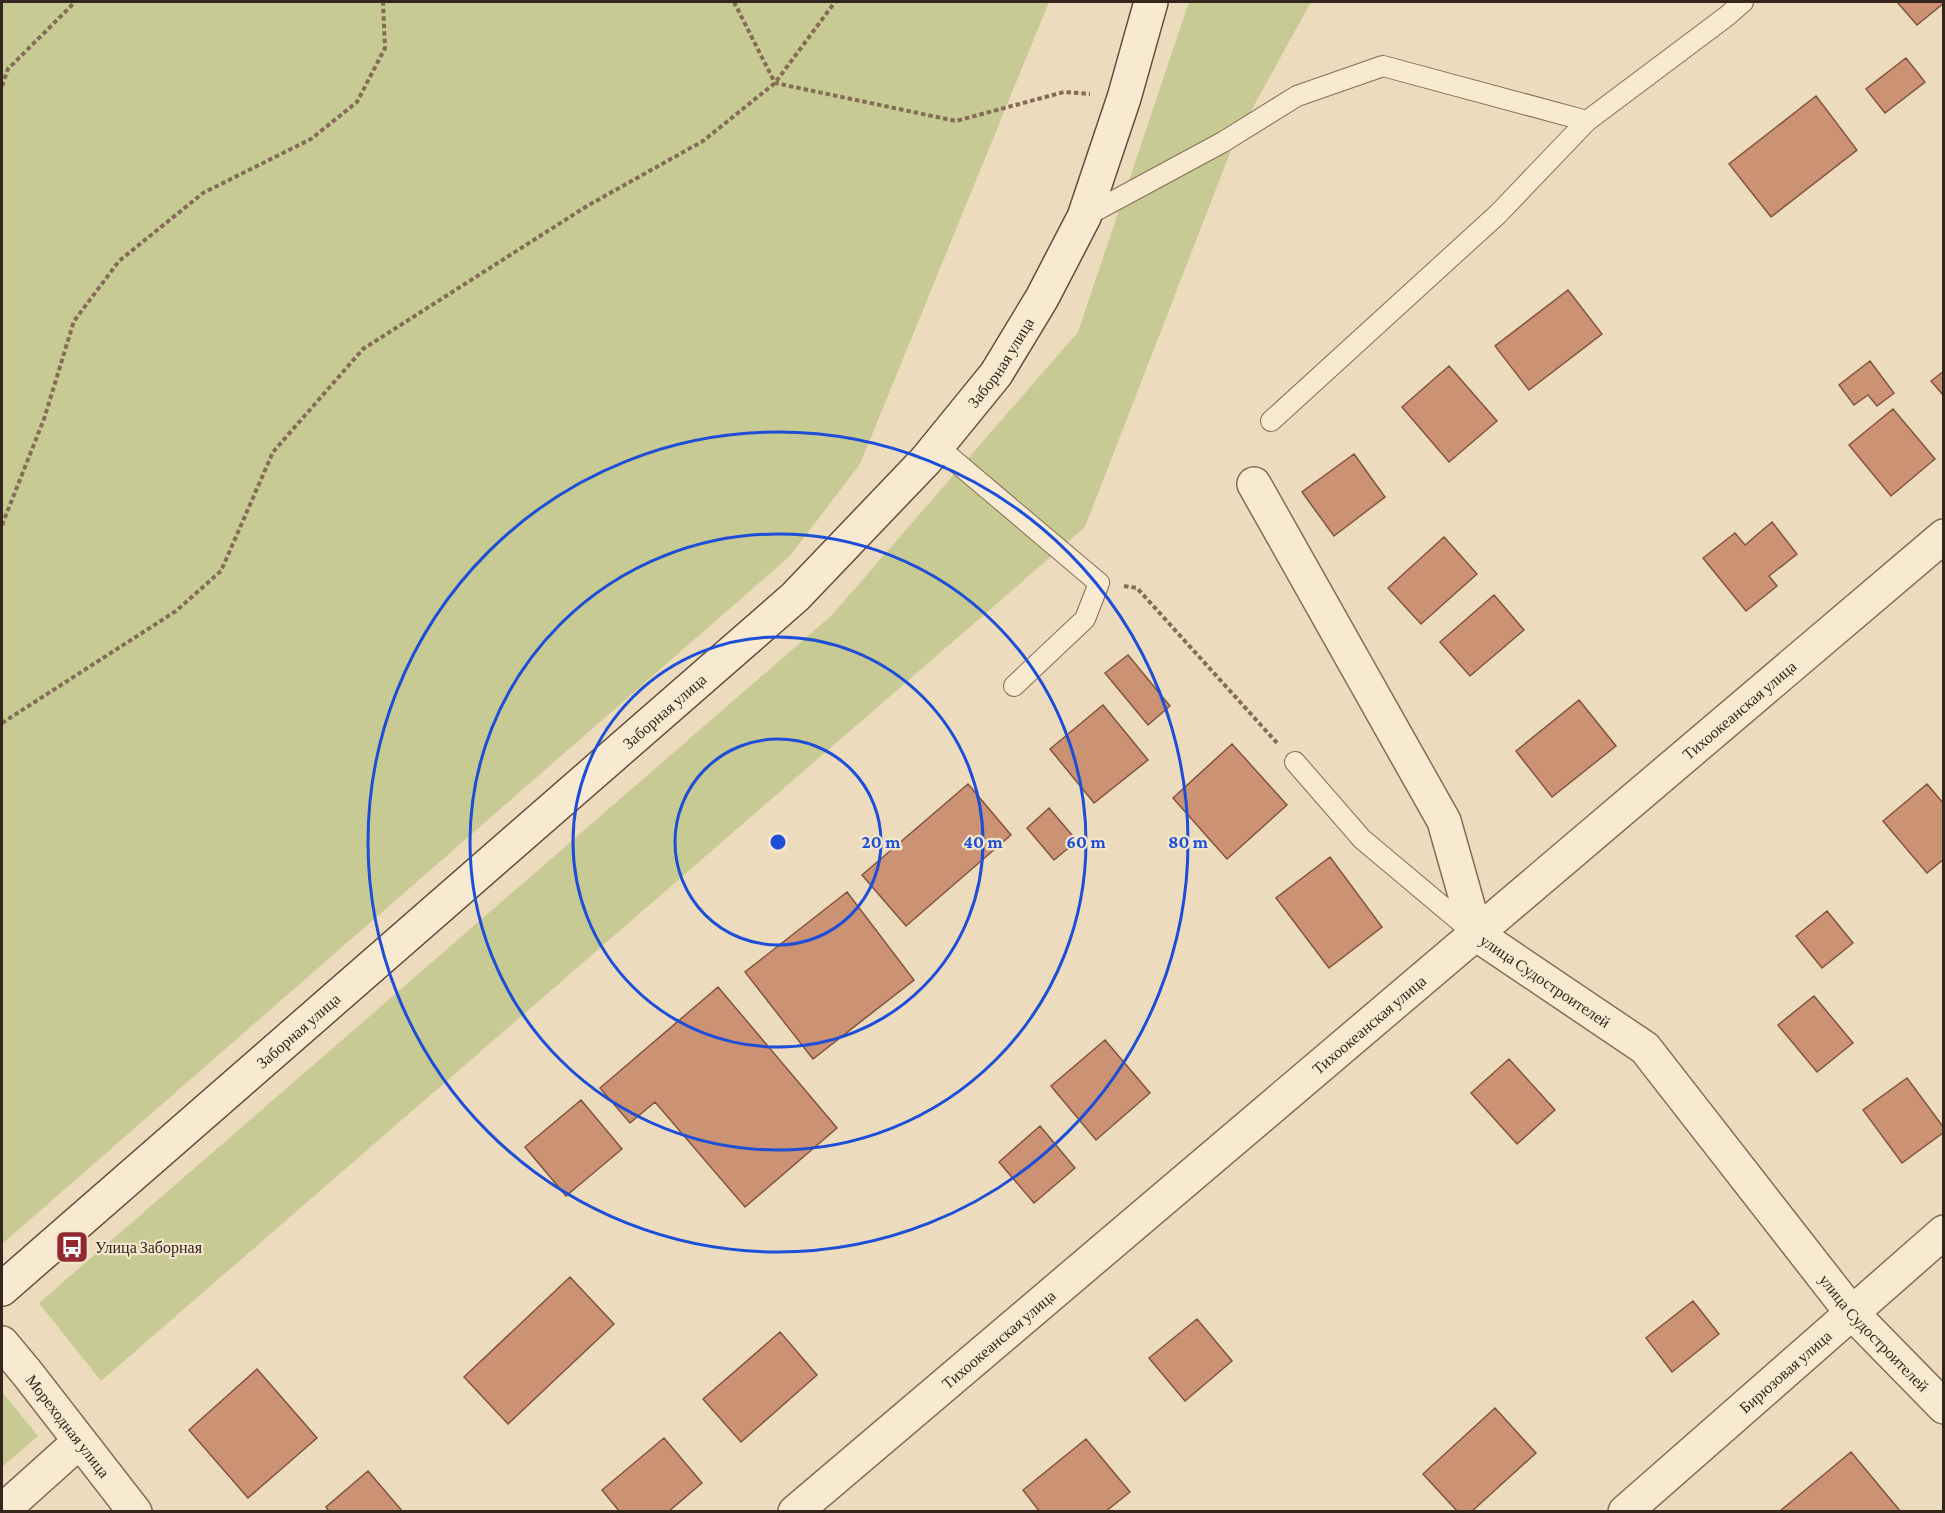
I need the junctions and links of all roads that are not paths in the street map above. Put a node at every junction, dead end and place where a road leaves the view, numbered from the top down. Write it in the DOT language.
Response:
graph roads {
  1 [pos="1151,2"];
  2 [pos="1743,2"];
  3 [pos="1587,121"];
  4 [pos="1084,217"];
  5 [pos="1271,421"];
  6 [pos="937,446"];
  7 [pos="1254,484"];
  8 [pos="1944,536"];
  9 [pos="1014,686"];
  10 [pos="1295,762"];
  11 [pos="1476,934"];
  12 [pos="1944,1232"];
  13 [pos="2,1289"];
  14 [pos="1851,1312"];
  15 [pos="2,1343"];
  16 [pos="1944,1407"];
  17 [pos="79,1442"];
  18 [pos="2,1511"];
  19 [pos="135,1512"];
  20 [pos="795,1512"];
  21 [pos="1625,1512"];
  1 -- 4 [label="street, Заборная улица"];
  2 -- 3 [label="lane"];
  3 -- 4 [label="lane"];
  3 -- 5 [label="lane"];
  4 -- 6 [label="street, Заборная улица"];
  6 -- 9 [label="lane"];
  6 -- 13 [label="street, Заборная улица"];
  7 -- 11 [label="street, улица Судостроителей"];
  8 -- 11 [label="street, Тихоокеанская улица"];
  10 -- 11 [label="lane"];
  11 -- 14 [label="street, улица Судостроителей"];
  11 -- 20 [label="street, Тихоокеанская улица"];
  12 -- 14 [label="street, Бирюзовая улица"];
  14 -- 16 [label="street, улица Судостроителей"];
  14 -- 21 [label="street, Бирюзовая улица"];
  15 -- 17 [label="street, Мореходная улица"];
  17 -- 18 [label="street"];
  17 -- 19 [label="street, Мореходная улица"];
}
